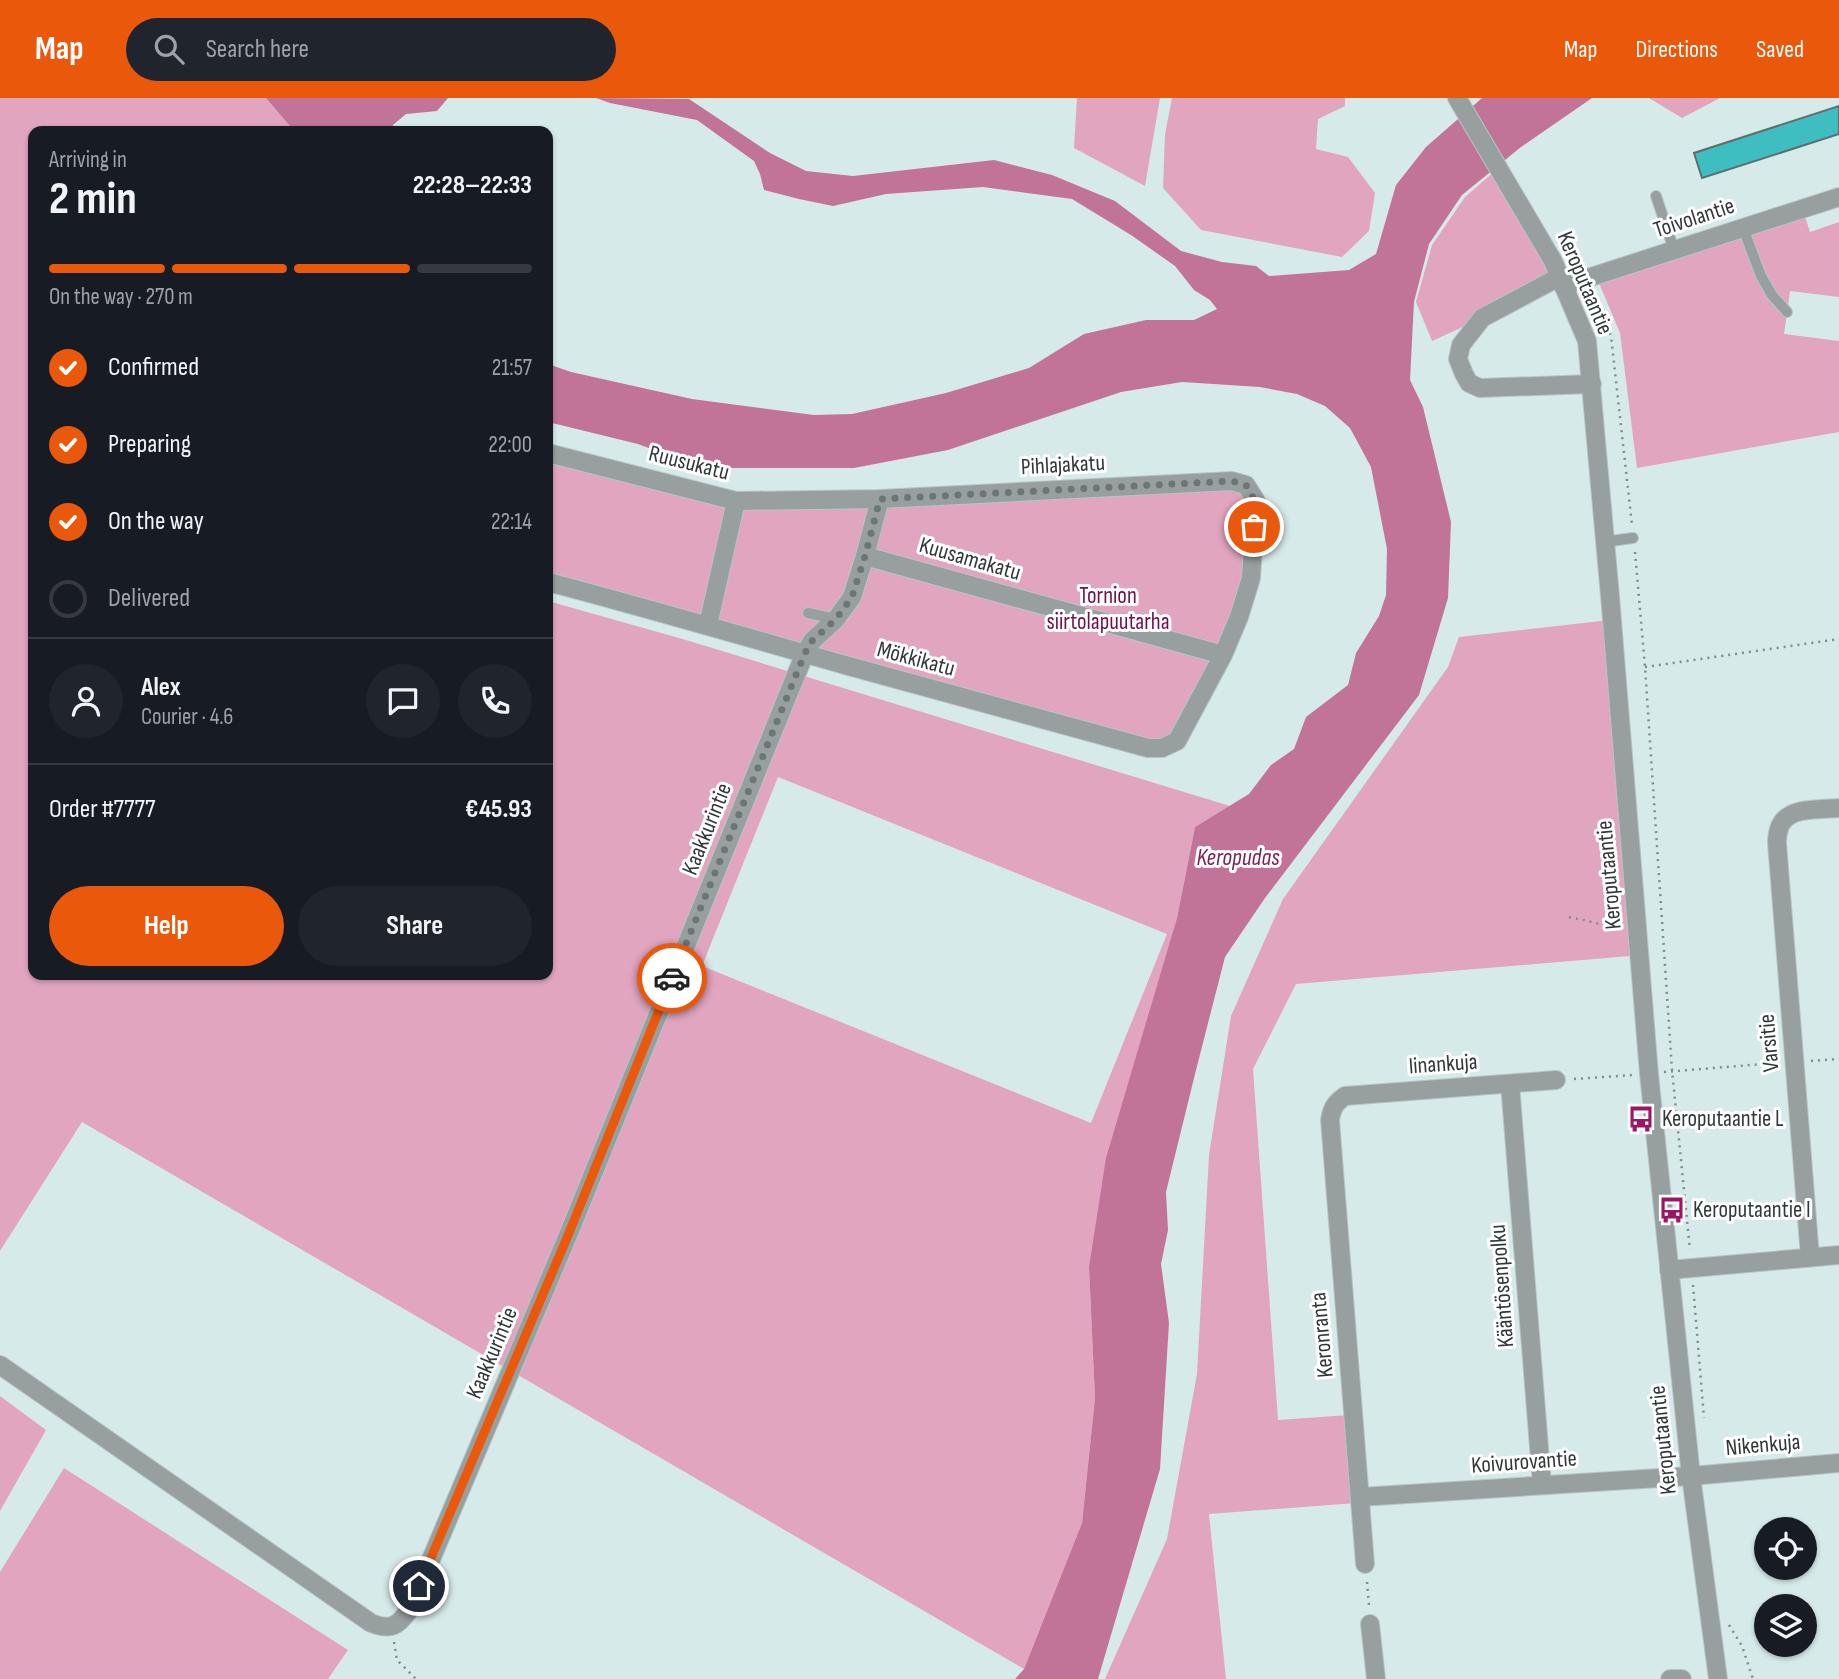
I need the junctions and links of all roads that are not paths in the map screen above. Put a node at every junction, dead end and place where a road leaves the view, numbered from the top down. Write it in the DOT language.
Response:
graph roads {
  1 [pos="1457,98"];
  2 [pos="1656,196"];
  3 [pos="1839,197"];
  4 [pos="1744,228"];
  5 [pos="1674,250"];
  6 [pos="1561,282"];
  7 [pos="1787,312"];
  8 [pos="1592,384"];
  9 [pos="553,454"];
  10 [pos="880,499"];
  11 [pos="736,501"];
  12 [pos="1633,538"];
  13 [pos="1601,542"];
  14 [pos="865,556"];
  15 [pos="553,583"];
  16 [pos="808,612"];
  17 [pos="836,619"];
  18 [pos="708,625"];
  19 [pos="805,653"];
  20 [pos="1223,655"];
  21 [pos="1839,808"];
  22 [pos="1556,1080"];
  23 [pos="1510,1084"];
  24 [pos="1336,1103"];
  25 [pos="1839,1255"];
  26 [pos="1811,1257"];
  27 [pos="1669,1270"];
  28 [pos="0,1365"];
  29 [pos="1839,1463"];
  30 [pos="1691,1476"];
  31 [pos="1542,1485"];
  32 [pos="1360,1497"];
  33 [pos="1365,1564"];
  34 [pos="1370,1624"];
  35 [pos="1376,1679"];
  36 [pos="1670,1679"];
  37 [pos="1682,1679"];
  38 [pos="1718,1679"];
  1 -- 6 [label="street, Keroputaantie"];
  2 -- 5 [label="lane"];
  3 -- 4 [label="street, Toivolantie"];
  4 -- 5 [label="street, Toivolantie"];
  4 -- 7 [label="lane"];
  5 -- 6 [label="street, Toivolantie"];
  6 -- 8 [label="street, Keroputaantie"];
  6 -- 8 [label="street, Toivolantie"];
  8 -- 13 [label="street, Keroputaantie"];
  9 -- 11 [label="street, Ruusukatu"];
  10 -- 11 [label="street"];
  10 -- 14 [label="street"];
  10 -- 20 [label="street, Pihlajakatu"];
  11 -- 18 [label="street, Ruusukatu"];
  12 -- 13 [label="lane"];
  13 -- 27 [label="street, Keroputaantie"];
  14 -- 17 [label="street"];
  14 -- 20 [label="street, Kuusamakatu"];
  15 -- 18 [label="street, Mökkikatu"];
  16 -- 17 [label="lane"];
  17 -- 19 [label="street"];
  18 -- 19 [label="street, Mökkikatu"];
  19 -- 20 [label="street, Mökkikatu"];
  19 -- 28 [label="street, Kaakkurintie"];
  21 -- 26 [label="street, Varsitie"];
  22 -- 23 [label="street, Iinankuja"];
  23 -- 24 [label="street, Iinankuja"];
  23 -- 31 [label="street, Kääntösenpolku"];
  24 -- 32 [label="street, Keronranta"];
  25 -- 26 [label="street"];
  26 -- 27 [label="street"];
  27 -- 30 [label="street, Keroputaantie"];
  29 -- 30 [label="street, Nikenkuja"];
  30 -- 31 [label="street, Koivurovantie"];
  30 -- 38 [label="street, Keroputaantie"];
  31 -- 32 [label="street, Koivurovantie"];
  32 -- 33 [label="street, Keronranta"];
  34 -- 35 [label="street"];
  36 -- 37 [label="street"];
}
